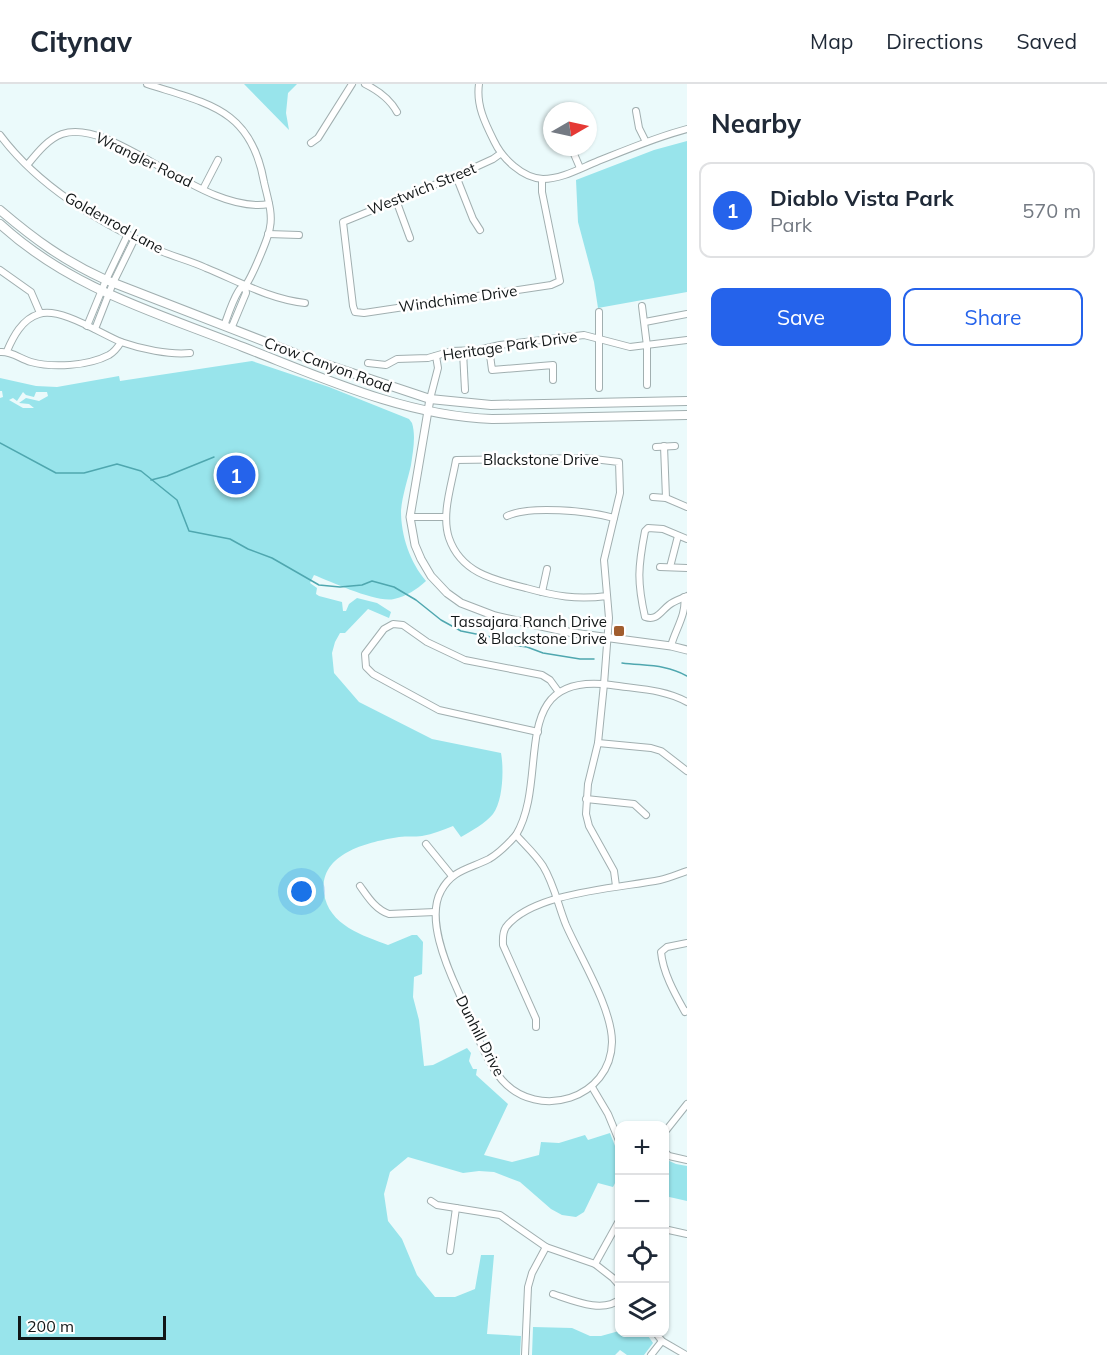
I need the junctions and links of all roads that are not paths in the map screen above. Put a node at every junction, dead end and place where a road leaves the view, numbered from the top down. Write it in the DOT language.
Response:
graph roads {
  1 [pos="147,84"];
  2 [pos="352,84"];
  3 [pos="365,84"];
  4 [pos="479,84"];
  5 [pos="636,111"];
  6 [pos="398,112"];
  7 [pos="687,129"];
  8 [pos="0,135"];
  9 [pos="646,142"];
  10 [pos="310,143"];
  11 [pos="500,154"];
  12 [pos="575,156"];
  13 [pos="218,160"];
  14 [pos="28,164"];
  15 [pos="580,168"];
  16 [pos="456,176"];
  17 [pos="542,179"];
  18 [pos="203,189"];
  19 [pos="396,200"];
  20 [pos="268,204"];
  21 [pos="0,210"];
  22 [pos="0,224"];
  23 [pos="480,230"];
  24 [pos="128,234"];
  25 [pos="268,234"];
  26 [pos="299,235"];
  27 [pos="135,238"];
  28 [pos="410,238"];
  29 [pos="0,270"];
  30 [pos="109,282"];
  31 [pos="245,286"];
  32 [pos="105,293"];
  33 [pos="304,303"];
  34 [pos="642,306"];
  35 [pos="356,312"];
  36 [pos="598,312"];
  37 [pos="40,313"];
  38 [pos="687,314"];
  39 [pos="645,322"];
  40 [pos="87,326"];
  41 [pos="227,327"];
  42 [pos="95,329"];
  43 [pos="597,339"];
  44 [pos="687,340"];
  45 [pos="122,342"];
  46 [pos="647,346"];
  47 [pos="489,348"];
  48 [pos="3,352"];
  49 [pos="189,352"];
  50 [pos="463,352"];
  51 [pos="436,356"];
  52 [pos="368,363"];
  53 [pos="553,380"];
  54 [pos="647,385"];
  55 [pos="599,388"];
  56 [pos="465,390"];
  57 [pos="430,399"];
  58 [pos="687,401"];
  59 [pos="427,411"];
  60 [pos="687,416"];
  61 [pos="664,446"];
  62 [pos="675,446"];
  63 [pos="656,447"];
  64 [pos="653,497"];
  65 [pos="666,498"];
  66 [pos="687,507"];
  67 [pos="446,516"];
  68 [pos="507,516"];
  69 [pos="410,517"];
  70 [pos="614,518"];
  71 [pos="678,536"];
  72 [pos="687,539"];
  73 [pos="660,567"];
  74 [pos="670,567"];
  75 [pos="687,568"];
  76 [pos="547,569"];
  77 [pos="542,592"];
  78 [pos="607,596"];
  79 [pos="685,597"];
  80 [pos="608,637"];
  81 [pos="671,646"];
  82 [pos="687,650"];
  83 [pos="604,684"];
  84 [pos="558,691"];
  85 [pos="687,702"];
  86 [pos="537,732"];
  87 [pos="598,743"];
  88 [pos="687,771"];
  89 [pos="586,799"];
  90 [pos="646,815"];
  91 [pos="516,835"];
  92 [pos="426,844"];
  93 [pos="687,871"];
  94 [pos="452,876"];
  95 [pos="360,886"];
  96 [pos="616,886"];
  97 [pos="557,899"];
  98 [pos="435,912"];
  99 [pos="687,943"];
  100 [pos="687,1011"];
  101 [pos="536,1027"];
  102 [pos="592,1087"];
  103 [pos="687,1104"];
  104 [pos="669,1127"];
  105 [pos="615,1134"];
  106 [pos="669,1156"];
  107 [pos="687,1160"];
  108 [pos="431,1201"];
  109 [pos="456,1208"];
  110 [pos="615,1228"];
  111 [pos="669,1230"];
  112 [pos="687,1233"];
  113 [pos="546,1246"];
  114 [pos="450,1251"];
  115 [pos="595,1263"];
  116 [pos="617,1283"];
  117 [pos="553,1294"];
  118 [pos="615,1303"];
  119 [pos="659,1337"];
  120 [pos="662,1341"];
  121 [pos="525,1355"];
  122 [pos="651,1355"];
  123 [pos="686,1355"];
  1 -- 20 [label="street"];
  2 -- 10 [label="street"];
  3 -- 6 [label="street"];
  4 -- 11 [label="street"];
  5 -- 9 [label="street"];
  7 -- 9 [label="street"];
  8 -- 14 [label="street, Goldenrod Lane"];
  9 -- 15 [label="street"];
  11 -- 16 [label="street, Westwich Street"];
  11 -- 17 [label="street"];
  12 -- 15 [label="street"];
  13 -- 18 [label="street"];
  14 -- 18 [label="street, Wrangler Road"];
  14 -- 24 [label="street, Goldenrod Lane"];
  15 -- 17 [label="street"];
  16 -- 19 [label="street, Westwich Street"];
  16 -- 23 [label="street"];
  17 -- 35 [label="street, Windchime Drive"];
  18 -- 20 [label="street, Wrangler Road"];
  19 -- 28 [label="street"];
  19 -- 35 [label="street, Westwich Street"];
  20 -- 25 [label="street"];
  21 -- 30 [label="main road, Crow Canyon Road"];
  22 -- 32 [label="main road, Crow Canyon Road"];
  24 -- 27 [label="street, Goldenrod Lane"];
  24 -- 30 [label="street"];
  25 -- 26 [label="street"];
  25 -- 31 [label="street"];
  27 -- 30 [label="street"];
  27 -- 31 [label="street, Goldenrod Lane"];
  29 -- 37 [label="street"];
  30 -- 32 [label="street"];
  30 -- 41 [label="main road, Crow Canyon Road"];
  31 -- 33 [label="street, Goldenrod Lane"];
  31 -- 41 [label="street"];
  32 -- 40 [label="street"];
  32 -- 42 [label="street"];
  32 -- 59 [label="main road, Crow Canyon Road"];
  34 -- 39 [label="street"];
  36 -- 43 [label="street"];
  37 -- 40 [label="street"];
  37 -- 48 [label="street"];
  38 -- 39 [label="street"];
  39 -- 46 [label="street"];
  40 -- 42 [label="street"];
  41 -- 57 [label="main road, Crow Canyon Road"];
  42 -- 45 [label="street"];
  43 -- 46 [label="street, Heritage Park Drive"];
  43 -- 47 [label="street, Heritage Park Drive"];
  43 -- 55 [label="street"];
  44 -- 46 [label="street, Heritage Park Drive"];
  45 -- 48 [label="street"];
  45 -- 49 [label="street"];
  46 -- 54 [label="street"];
  47 -- 50 [label="street, Heritage Park Drive"];
  47 -- 53 [label="street"];
  50 -- 51 [label="street, Heritage Park Drive"];
  50 -- 56 [label="street"];
  51 -- 52 [label="street, Heritage Park Drive"];
  51 -- 57 [label="street"];
  57 -- 58 [label="main road, Crow Canyon Road"];
  57 -- 59 [label="street"];
  59 -- 60 [label="main road, Crow Canyon Road"];
  59 -- 69 [label="street"];
  61 -- 62 [label="street"];
  61 -- 63 [label="street"];
  61 -- 65 [label="street"];
  64 -- 65 [label="street"];
  65 -- 66 [label="street"];
  67 -- 69 [label="street"];
  67 -- 70 [label="street, Blackstone Drive"];
  67 -- 77 [label="street, Blackstone Drive"];
  68 -- 70 [label="street"];
  69 -- 80 [label="street"];
  70 -- 78 [label="street, Blackstone Drive"];
  71 -- 72 [label="street"];
  71 -- 74 [label="street"];
  71 -- 79 [label="street"];
  73 -- 74 [label="street"];
  74 -- 75 [label="street"];
  76 -- 77 [label="street"];
  77 -- 78 [label="street, Blackstone Drive"];
  78 -- 80 [label="street, Blackstone Drive"];
  79 -- 81 [label="street"];
  80 -- 81 [label="street"];
  80 -- 83 [label="street, Blackstone Drive"];
  81 -- 82 [label="street"];
  83 -- 84 [label="street"];
  83 -- 85 [label="street"];
  83 -- 87 [label="street, Blackstone Drive"];
  84 -- 86 [label="street"];
  84 -- 86 [label="street"];
  86 -- 91 [label="street"];
  87 -- 88 [label="street"];
  87 -- 89 [label="street, Blackstone Drive"];
  89 -- 90 [label="street"];
  89 -- 96 [label="street, Blackstone Drive"];
  91 -- 94 [label="street"];
  91 -- 97 [label="street"];
  92 -- 94 [label="street"];
  93 -- 96 [label="street"];
  94 -- 98 [label="street"];
  95 -- 98 [label="street"];
  96 -- 97 [label="street"];
  97 -- 101 [label="street"];
  97 -- 102 [label="street"];
  98 -- 102 [label="street, Dunhill Drive"];
  99 -- 100 [label="street"];
  102 -- 105 [label="street"];
  103 -- 104 [label="street"];
  106 -- 107 [label="street"];
  108 -- 109 [label="street"];
  109 -- 113 [label="street"];
  109 -- 114 [label="street"];
  110 -- 115 [label="street"];
  111 -- 112 [label="street"];
  113 -- 115 [label="street"];
  113 -- 121 [label="street"];
  115 -- 116 [label="street"];
  117 -- 118 [label="street"];
  119 -- 120 [label="street"];
  120 -- 122 [label="street"];
  120 -- 123 [label="street"];
}
